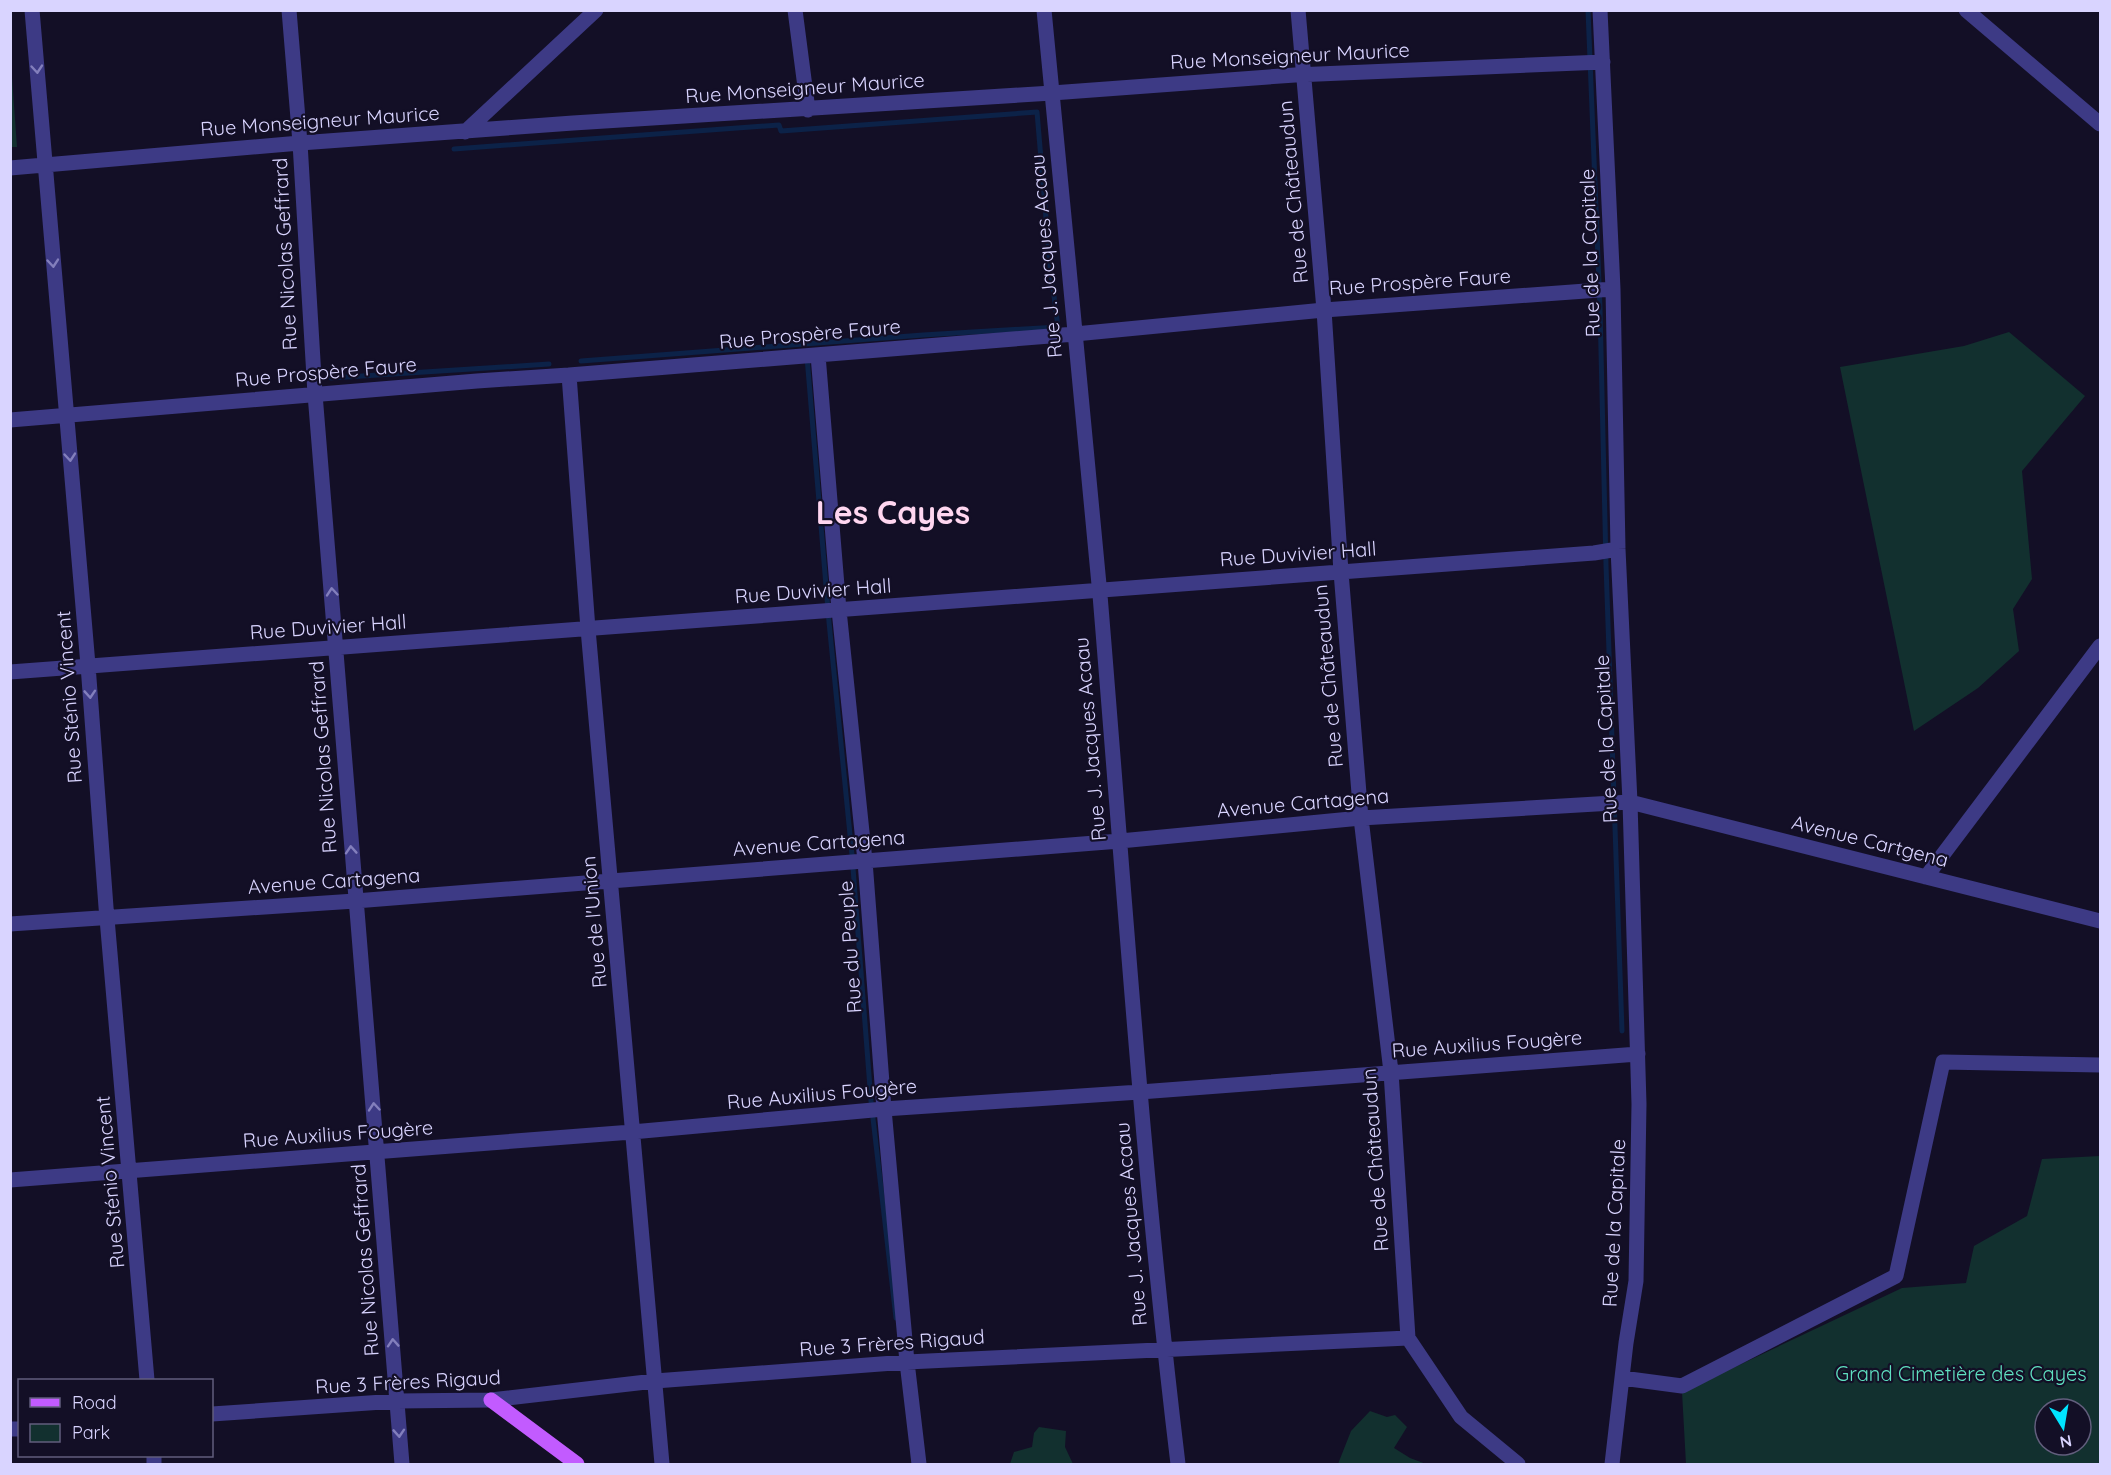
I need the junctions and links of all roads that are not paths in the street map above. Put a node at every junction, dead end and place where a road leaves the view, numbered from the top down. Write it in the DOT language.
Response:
graph roads {
  1 [pos="32,10"];
  2 [pos="289,10"];
  3 [pos="596,10"];
  4 [pos="795,10"];
  5 [pos="1044,10"];
  6 [pos="1298,10"];
  7 [pos="1600,10"];
  8 [pos="1966,10"];
  9 [pos="1604,62"];
  10 [pos="1304,74"];
  11 [pos="1052,93"];
  12 [pos="808,110"];
  13 [pos="2100,124"];
  14 [pos="465,132"];
  15 [pos="300,143"];
  16 [pos="45,165"];
  17 [pos="10,168"];
  18 [pos="1613,289"];
  19 [pos="1324,310"];
  20 [pos="1075,334"];
  21 [pos="818,355"];
  22 [pos="569,375"];
  23 [pos="315,394"];
  24 [pos="66,416"];
  25 [pos="10,420"];
  26 [pos="1618,549"];
  27 [pos="1341,572"];
  28 [pos="1099,591"];
  29 [pos="839,610"];
  30 [pos="588,629"];
  31 [pos="2100,646"];
  32 [pos="336,647"];
  33 [pos="88,665"];
  34 [pos="10,672"];
  35 [pos="1630,802"];
  36 [pos="1361,818"];
  37 [pos="1119,841"];
  38 [pos="865,861"];
  39 [pos="1926,878"];
  40 [pos="611,880"];
  41 [pos="355,901"];
  42 [pos="107,918"];
  43 [pos="2100,921"];
  44 [pos="10,924"];
  45 [pos="1638,1054"];
  46 [pos="2100,1065"];
  47 [pos="1390,1072"];
  48 [pos="1140,1092"];
  49 [pos="884,1108"];
  50 [pos="632,1132"];
  51 [pos="378,1152"];
  52 [pos="130,1170"];
  53 [pos="10,1180"];
  54 [pos="1408,1338"];
  55 [pos="1164,1349"];
  56 [pos="907,1362"];
  57 [pos="1622,1378"];
  58 [pos="147,1379"];
  59 [pos="655,1381"];
  60 [pos="491,1400"];
  61 [pos="397,1401"];
  62 [pos="213,1414"];
  63 [pos="402,1464"];
  64 [pos="577,1464"];
  65 [pos="662,1464"];
  66 [pos="919,1464"];
  67 [pos="1178,1464"];
  68 [pos="1518,1464"];
  69 [pos="1612,1464"];
  1 -- 16 [label="street, Rue Sténio Vincent, one-way"];
  2 -- 15 [label="street, Rue Nicolas Geffrard"];
  3 -- 14 [label="street"];
  4 -- 12 [label="street"];
  5 -- 11 [label="street, Rue J. Jacques Acaau"];
  6 -- 10 [label="street, Rue de Châteaudun"];
  7 -- 9 [label="street, Rue de la Capitale"];
  8 -- 13 [label="street"];
  9 -- 10 [label="street, Rue Monseigneur Maurice"];
  9 -- 18 [label="street, Rue de la Capitale"];
  10 -- 11 [label="street, Rue Monseigneur Maurice"];
  10 -- 19 [label="street, Rue de Châteaudun"];
  11 -- 12 [label="street, Rue Monseigneur Maurice"];
  11 -- 20 [label="street, Rue J. Jacques Acaau"];
  12 -- 14 [label="street, Rue Monseigneur Maurice"];
  14 -- 15 [label="street, Rue Monseigneur Maurice"];
  15 -- 16 [label="street, Rue Monseigneur Maurice"];
  15 -- 23 [label="street, Rue Nicolas Geffrard"];
  16 -- 17 [label="street, Rue Monseigneur Maurice"];
  16 -- 24 [label="street, Rue Sténio Vincent, one-way"];
  18 -- 19 [label="street, Rue Prospère Faure"];
  18 -- 26 [label="street, Rue de la Capitale"];
  19 -- 20 [label="street, Rue Prospère Faure"];
  19 -- 27 [label="street, Rue de Châteaudun"];
  20 -- 21 [label="street, Rue Prospère Faure"];
  20 -- 28 [label="street, Rue J. Jacques Acaau"];
  21 -- 22 [label="street, Rue Prospère Faure"];
  21 -- 29 [label="street, Rue du Peuple"];
  22 -- 23 [label="street, Rue Prospère Faure"];
  22 -- 30 [label="street, Rue de l'Union"];
  23 -- 24 [label="street, Rue Prospère Faure"];
  32 -- 23 [label="street, Rue Nicolas Geffrard, one-way"];
  24 -- 25 [label="street, Rue Prospère Faure"];
  24 -- 33 [label="street, Rue Sténio Vincent, one-way"];
  26 -- 27 [label="street, Rue Duvivier Hall"];
  26 -- 35 [label="street, Rue de la Capitale"];
  27 -- 28 [label="street, Rue Duvivier Hall"];
  27 -- 36 [label="street, Rue de Châteaudun"];
  28 -- 29 [label="street, Rue Duvivier Hall"];
  28 -- 37 [label="street, Rue J. Jacques Acaau"];
  29 -- 30 [label="street, Rue Duvivier Hall"];
  29 -- 38 [label="street, Rue du Peuple"];
  30 -- 32 [label="street, Rue Duvivier Hall"];
  30 -- 40 [label="street, Rue de l'Union"];
  31 -- 39 [label="street"];
  32 -- 33 [label="street, Rue Duvivier Hall"];
  41 -- 32 [label="street, Rue Nicolas Geffrard, one-way"];
  33 -- 34 [label="street, Rue Duvivier Hall"];
  33 -- 42 [label="street, Rue Sténio Vincent, one-way"];
  35 -- 36 [label="street, Avenue Cartagena"];
  35 -- 39 [label="street, Avenue Cartgena"];
  35 -- 45 [label="street, Rue de la Capitale"];
  36 -- 37 [label="street, Avenue Cartagena"];
  36 -- 47 [label="street, Rue de Châteaudun"];
  37 -- 38 [label="street, Avenue Cartagena"];
  37 -- 48 [label="street, Rue J. Jacques Acaau"];
  38 -- 40 [label="street, Avenue Cartagena"];
  38 -- 49 [label="street, Rue du Peuple"];
  39 -- 43 [label="street, Avenue Cartgena"];
  40 -- 41 [label="street, Avenue Cartagena"];
  40 -- 50 [label="street, Rue de l'Union"];
  41 -- 42 [label="street, Avenue Cartagena"];
  51 -- 41 [label="street, Rue Nicolas Geffrard, one-way"];
  42 -- 44 [label="street, Avenue Cartagena"];
  42 -- 52 [label="street, Rue Sténio Vincent"];
  45 -- 47 [label="street, Rue Auxilius Fougère"];
  45 -- 57 [label="street, Rue de la Capitale"];
  46 -- 57 [label="street"];
  47 -- 48 [label="street, Rue Auxilius Fougère"];
  47 -- 54 [label="street, Rue de Châteaudun"];
  48 -- 49 [label="street, Rue Auxilius Fougère"];
  48 -- 55 [label="street, Rue J. Jacques Acaau"];
  49 -- 50 [label="street, Rue Auxilius Fougère"];
  49 -- 56 [label="street, Rue du Peuple"];
  50 -- 51 [label="street, Rue Auxilius Fougère"];
  50 -- 59 [label="street, Rue de l'Union"];
  51 -- 52 [label="street, Rue Auxilius Fougère"];
  61 -- 51 [label="street, Rue Nicolas Geffrard, one-way"];
  52 -- 53 [label="street, Rue Auxilius Fougère"];
  52 -- 58 [label="street, Rue Sténio Vincent"];
  54 -- 55 [label="street, Rue 3 Frères Rigaud"];
  54 -- 68 [label="street"];
  55 -- 56 [label="street, Rue 3 Frères Rigaud"];
  55 -- 67 [label="street, Rue J. Jacques Acaau"];
  56 -- 59 [label="street, Rue 3 Frères Rigaud"];
  56 -- 66 [label="street, Rue du Peuple"];
  57 -- 69 [label="street, Rue de la Capitale"];
  59 -- 60 [label="street, Rue 3 Frères Rigaud"];
  59 -- 65 [label="street, Rue de l'Union"];
  60 -- 61 [label="street, Rue 3 Frères Rigaud"];
  60 -- 64 [label="main road"];
  61 -- 62 [label="street, Rue 3 Frères Rigaud"];
  61 -- 63 [label="street, Rue Nicolas Geffrard, one-way"];
}
